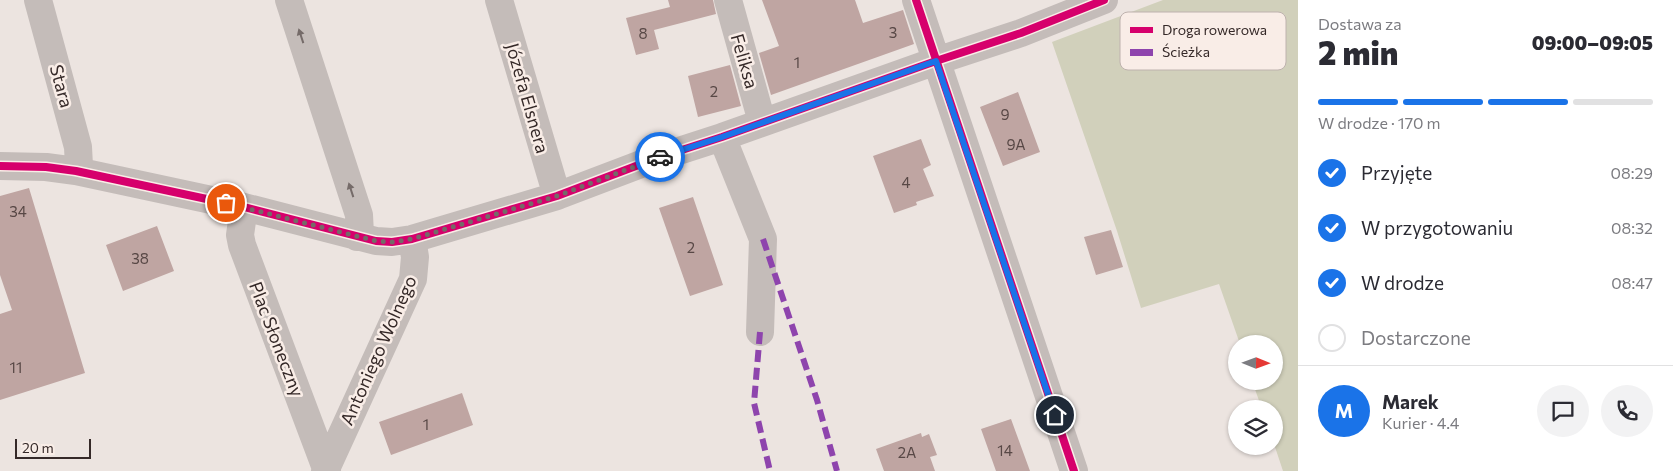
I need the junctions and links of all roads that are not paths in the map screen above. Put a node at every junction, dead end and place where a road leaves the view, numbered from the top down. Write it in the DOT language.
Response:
graph roads {
  1 [pos="38,0"];
  2 [pos="289,0"];
  3 [pos="499,0"];
  4 [pos="728,0"];
  5 [pos="916,0"];
  6 [pos="1104,0"];
  7 [pos="936,61"];
  8 [pos="762,122"];
  9 [pos="722,137"];
  10 [pos="0,166"];
  11 [pos="76,171"];
  12 [pos="557,196"];
  13 [pos="244,207"];
  14 [pos="357,236"];
  15 [pos="412,239"];
  16 [pos="760,332"];
  17 [pos="326,470"];
  18 [pos="1074,471"];
  1 -- 11 [label="street, Stara"];
  14 -- 2 [label="street, one-way"];
  3 -- 12 [label="street, Józefa Elsnera"];
  4 -- 8 [label="street, Feliksa"];
  5 -- 7 [label="street"];
  6 -- 7 [label="street"];
  7 -- 8 [label="street"];
  7 -- 18 [label="street"];
  8 -- 9 [label="street"];
  9 -- 12 [label="street"];
  9 -- 16 [label="street"];
  10 -- 11 [label="street"];
  11 -- 13 [label="street"];
  12 -- 15 [label="street"];
  13 -- 14 [label="street"];
  13 -- 17 [label="street, Plac Słoneczny"];
  14 -- 15 [label="street"];
  15 -- 17 [label="street, Antoniego Wolnego"];
}
